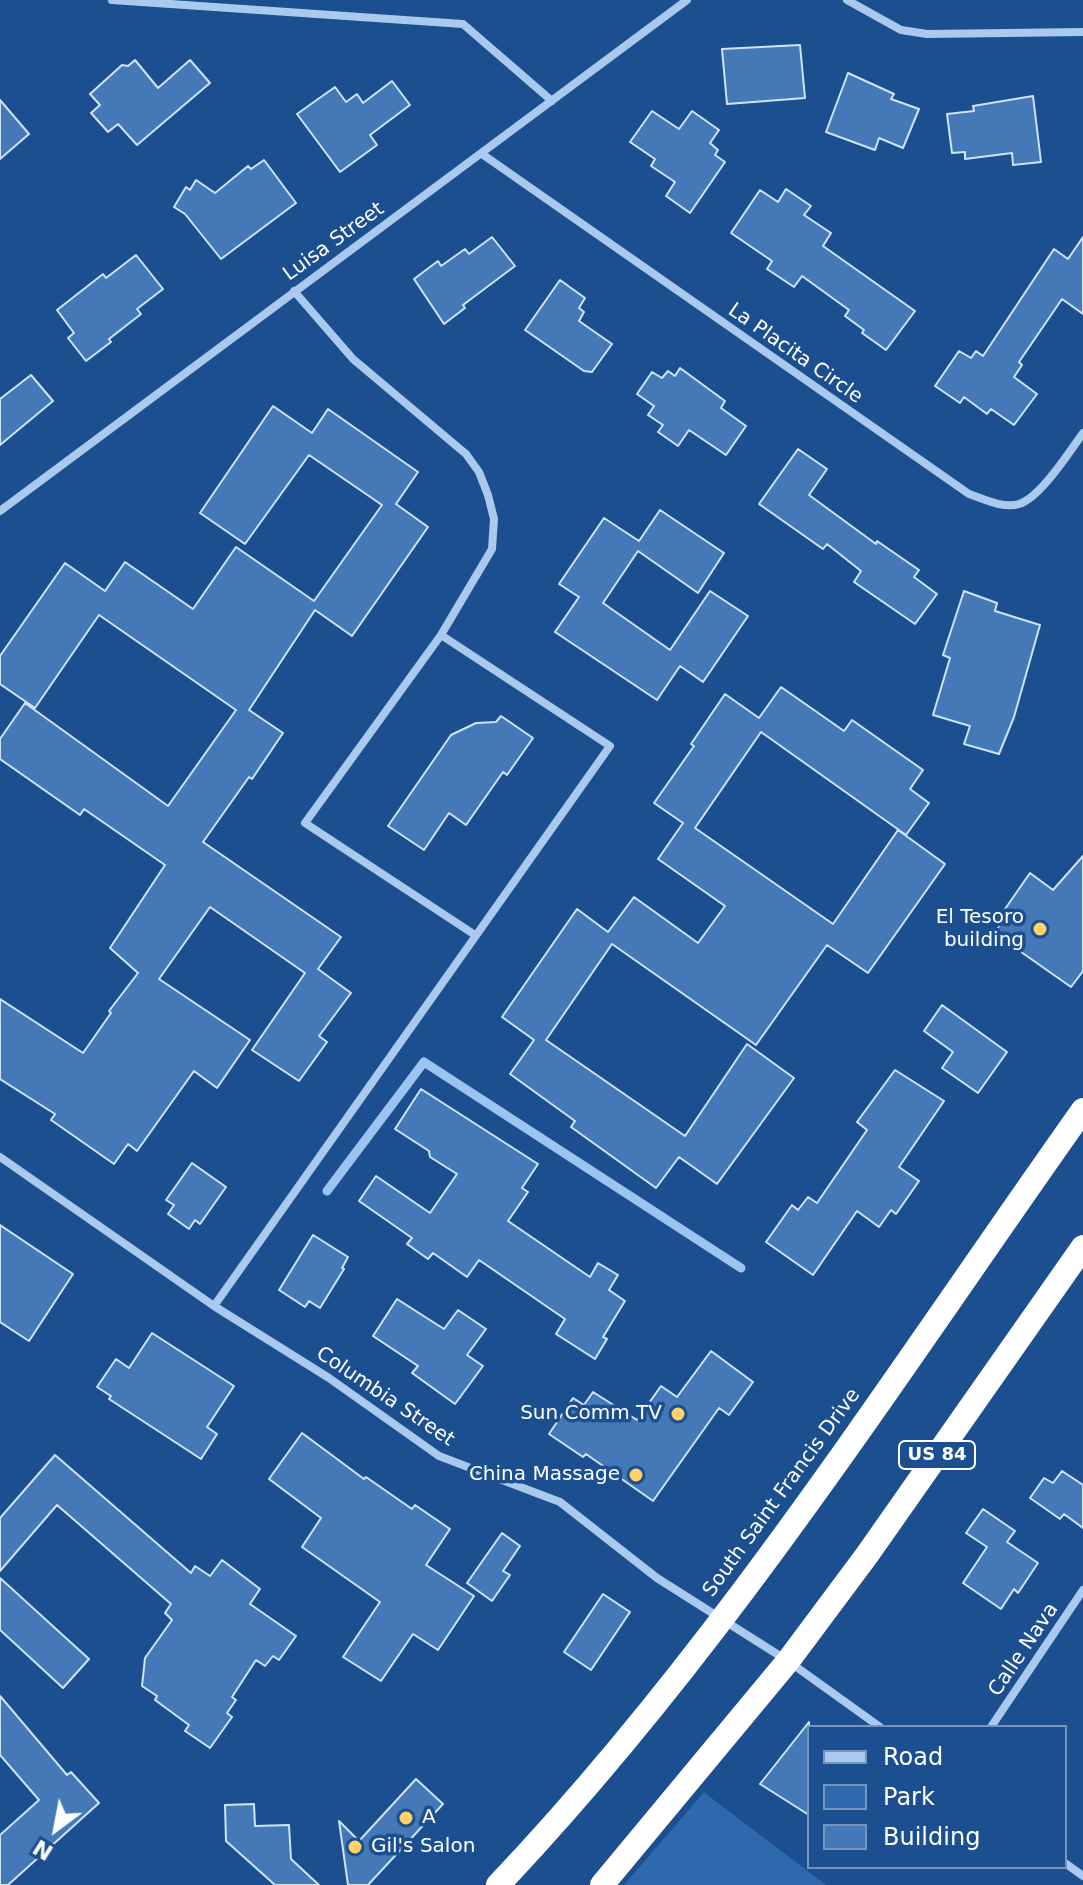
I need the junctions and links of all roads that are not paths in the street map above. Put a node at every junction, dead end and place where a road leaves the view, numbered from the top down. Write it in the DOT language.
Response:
graph roads {
  1 [pos="112,0"];
  2 [pos="687,0"];
  3 [pos="847,0"];
  4 [pos="1083,32"];
  5 [pos="552,101"];
  6 [pos="482,154"];
  7 [pos="294,291"];
  8 [pos="1083,433"];
  9 [pos="0,511"];
  10 [pos="441,635"];
  11 [pos="475,935"];
  12 [pos="1076,1125"];
  13 [pos="0,1157"];
  14 [pos="1083,1247"];
  15 [pos="214,1306"];
  16 [pos="1083,1590"];
  17 [pos="721,1619"];
  18 [pos="788,1661"];
  19 [pos="877,1725"];
  20 [pos="992,1725"];
  21 [pos="498,1885"];
  22 [pos="602,1885"];
  1 -- 5 [label="street"];
  2 -- 5 [label="street, Luisa Street"];
  3 -- 4 [label="street"];
  5 -- 6 [label="street, Luisa Street"];
  6 -- 7 [label="street, Luisa Street"];
  6 -- 8 [label="street, La Placita Circle"];
  7 -- 9 [label="street, Luisa Street"];
  7 -- 10 [label="street"];
  10 -- 11 [label="street"];
  10 -- 11 [label="street"];
  11 -- 15 [label="street"];
  12 -- 17 [label="highway, South Saint Francis Drive"];
  13 -- 15 [label="street, Columbia Street"];
  14 -- 18 [label="highway, US 84"];
  15 -- 17 [label="street, Columbia Street"];
  16 -- 20 [label="street, Calle Nava"];
  17 -- 18 [label="street, Columbia Street"];
  17 -- 21 [label="highway, South Saint Francis Drive"];
  18 -- 19 [label="street, Columbia Street"];
  18 -- 22 [label="highway, US 84"];
}
